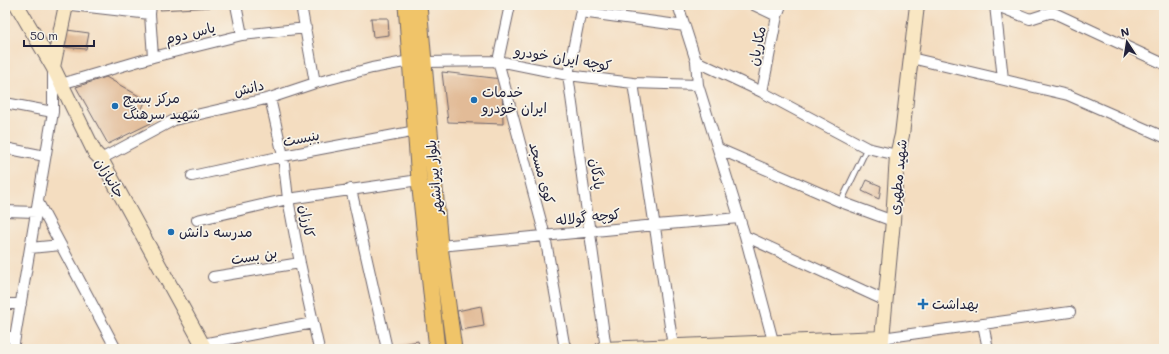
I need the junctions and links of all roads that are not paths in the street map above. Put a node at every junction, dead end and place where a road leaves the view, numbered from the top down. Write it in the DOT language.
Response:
graph roads {
  1 [pos="8,5"];
  2 [pos="17,5"];
  3 [pos="66,5"];
  4 [pos="71,5"];
  5 [pos="236,5"];
  6 [pos="300,5"];
  7 [pos="406,5"];
  8 [pos="419,5"];
  9 [pos="510,5"];
  10 [pos="678,5"];
  11 [pos="754,5"];
  12 [pos="781,5"];
  13 [pos="917,5"];
  14 [pos="995,5"];
  15 [pos="5,6"];
  16 [pos="151,9"];
  17 [pos="581,9"];
  18 [pos="777,16"];
  19 [pos="685,26"];
  20 [pos="306,28"];
  21 [pos="242,35"];
  22 [pos="153,57"];
  23 [pos="911,58"];
  24 [pos="498,61"];
  25 [pos="696,61"];
  26 [pos="417,62"];
  27 [pos="1164,64"];
  28 [pos="53,68"];
  29 [pos="568,75"];
  30 [pos="1003,79"];
  31 [pos="315,83"];
  32 [pos="633,83"];
  33 [pos="61,84"];
  34 [pos="698,85"];
  35 [pos="762,92"];
  36 [pos="270,98"];
  37 [pos="5,103"];
  38 [pos="53,112"];
  39 [pos="416,131"];
  40 [pos="1164,137"];
  41 [pos="5,148"];
  42 [pos="867,148"];
  43 [pos="719,149"];
  44 [pos="897,155"];
  45 [pos="45,156"];
  46 [pos="283,156"];
  47 [pos="101,159"];
  48 [pos="192,176"];
  49 [pos="419,180"];
  50 [pos="351,189"];
  51 [pos="288,199"];
  52 [pos="841,202"];
  53 [pos="37,207"];
  54 [pos="5,211"];
  55 [pos="739,218"];
  56 [pos="197,220"];
  57 [pos="893,221"];
  58 [pos="656,225"];
  59 [pos="591,231"];
  60 [pos="545,236"];
  61 [pos="745,236"];
  62 [pos="61,245"];
  63 [pos="440,246"];
  64 [pos="30,248"];
  65 [pos="300,263"];
  66 [pos="213,277"];
  67 [pos="886,301"];
  68 [pos="5,304"];
  69 [pos="20,304"];
  70 [pos="1070,312"];
  71 [pos="313,323"];
  72 [pos="983,324"];
  73 [pos="10,337"];
  74 [pos="773,341"];
  75 [pos="881,343"];
  76 [pos="204,346"];
  77 [pos="674,346"];
  78 [pos="13,349"];
  79 [pos="116,349"];
  80 [pos="319,349"];
  81 [pos="387,349"];
  82 [pos="437,349"];
  83 [pos="454,349"];
  84 [pos="565,349"];
  85 [pos="602,349"];
  86 [pos="606,349"];
  87 [pos="988,349"];
  1 -- 15 [label="street"];
  2 -- 28 [label="street, جانبازان"];
  3 -- 28 [label="street"];
  4 -- 16 [label="street"];
  5 -- 21 [label="street"];
  6 -- 20 [label="street"];
  7 -- 26 [label="main road, بلوار پیرانشهر"];
  8 -- 26 [label="main road, بلوار پیرانشهر"];
  9 -- 24 [label="street, کوی مسجد"];
  10 -- 19 [label="street"];
  11 -- 18 [label="street"];
  12 -- 18 [label="street, مکاریان"];
  13 -- 23 [label="street, شهید مطهری"];
  14 -- 27 [label="street"];
  14 -- 30 [label="street"];
  16 -- 22 [label="street"];
  17 -- 19 [label="street"];
  17 -- 29 [label="street, پادگان"];
  18 -- 35 [label="street, مکاریان"];
  19 -- 25 [label="street"];
  20 -- 21 [label="street, یاس دوم"];
  20 -- 31 [label="street"];
  21 -- 22 [label="street, یاس دوم"];
  22 -- 33 [label="street, یاس دوم"];
  23 -- 30 [label="street"];
  23 -- 44 [label="street, شهید مطهری"];
  24 -- 26 [label="street, کوچه ایران خودرو"];
  24 -- 29 [label="street, کوچه ایران خودرو"];
  24 -- 60 [label="street, کوی مسجد"];
  25 -- 34 [label="street"];
  25 -- 35 [label="street"];
  26 -- 31 [label="street, دانش"];
  26 -- 39 [label="main road, بلوار پیرانشهر"];
  26 -- 63 [label="main road, بلوار پیرانشهر"];
  28 -- 33 [label="street, جانبازان"];
  28 -- 38 [label="street"];
  29 -- 32 [label="street, کوچه ایران خودرو"];
  29 -- 59 [label="street, پادگان"];
  30 -- 40 [label="street"];
  31 -- 36 [label="street, دانش"];
  32 -- 34 [label="street, کوچه ایران خودرو"];
  32 -- 58 [label="street"];
  33 -- 47 [label="street, جانبازان"];
  34 -- 43 [label="street"];
  35 -- 42 [label="street"];
  36 -- 46 [label="street, کارزان"];
  36 -- 47 [label="street, دانش"];
  37 -- 38 [label="street"];
  38 -- 45 [label="street"];
  39 -- 46 [label="street, بنبست"];
  39 -- 49 [label="main road, بلوار پیرانشهر"];
  41 -- 45 [label="street"];
  42 -- 44 [label="street"];
  42 -- 52 [label="lane"];
  43 -- 52 [label="street"];
  43 -- 55 [label="street"];
  44 -- 57 [label="street, شهید مطهری"];
  45 -- 53 [label="street"];
  46 -- 48 [label="street, بنبست"];
  46 -- 51 [label="street, کارزان"];
  47 -- 76 [label="street, جانبازان"];
  49 -- 50 [label="street"];
  49 -- 82 [label="main road, بلوار پیرانشهر"];
  50 -- 51 [label="street"];
  50 -- 81 [label="street"];
  51 -- 56 [label="street"];
  51 -- 65 [label="street, کارزان"];
  52 -- 57 [label="street"];
  53 -- 54 [label="street"];
  53 -- 62 [label="street"];
  53 -- 64 [label="street"];
  55 -- 58 [label="street, کوچه گولاله"];
  55 -- 61 [label="street"];
  57 -- 67 [label="street, شهید مطهری"];
  58 -- 59 [label="street, کوچه گولاله"];
  58 -- 77 [label="street"];
  59 -- 60 [label="street, کوچه گولاله"];
  59 -- 86 [label="street, پادگان"];
  60 -- 63 [label="street, کوچه گولاله"];
  60 -- 84 [label="street, کوی مسجد"];
  61 -- 67 [label="street"];
  61 -- 74 [label="street"];
  62 -- 64 [label="street"];
  62 -- 79 [label="street"];
  63 -- 83 [label="main road, بلوار پیرانشهر"];
  64 -- 69 [label="street"];
  65 -- 66 [label="street, بن بست"];
  65 -- 71 [label="street, کارزان"];
  67 -- 75 [label="street, شهید مطهری"];
  68 -- 69 [label="street"];
  69 -- 73 [label="street"];
  70 -- 72 [label="street"];
  71 -- 76 [label="street"];
  71 -- 80 [label="street, کارزان"];
  72 -- 75 [label="street"];
  72 -- 87 [label="street"];
  73 -- 78 [label="street"];
  74 -- 75 [label="street"];
  74 -- 77 [label="street"];
  77 -- 86 [label="street"];
  85 -- 86 [label="street"];
}
